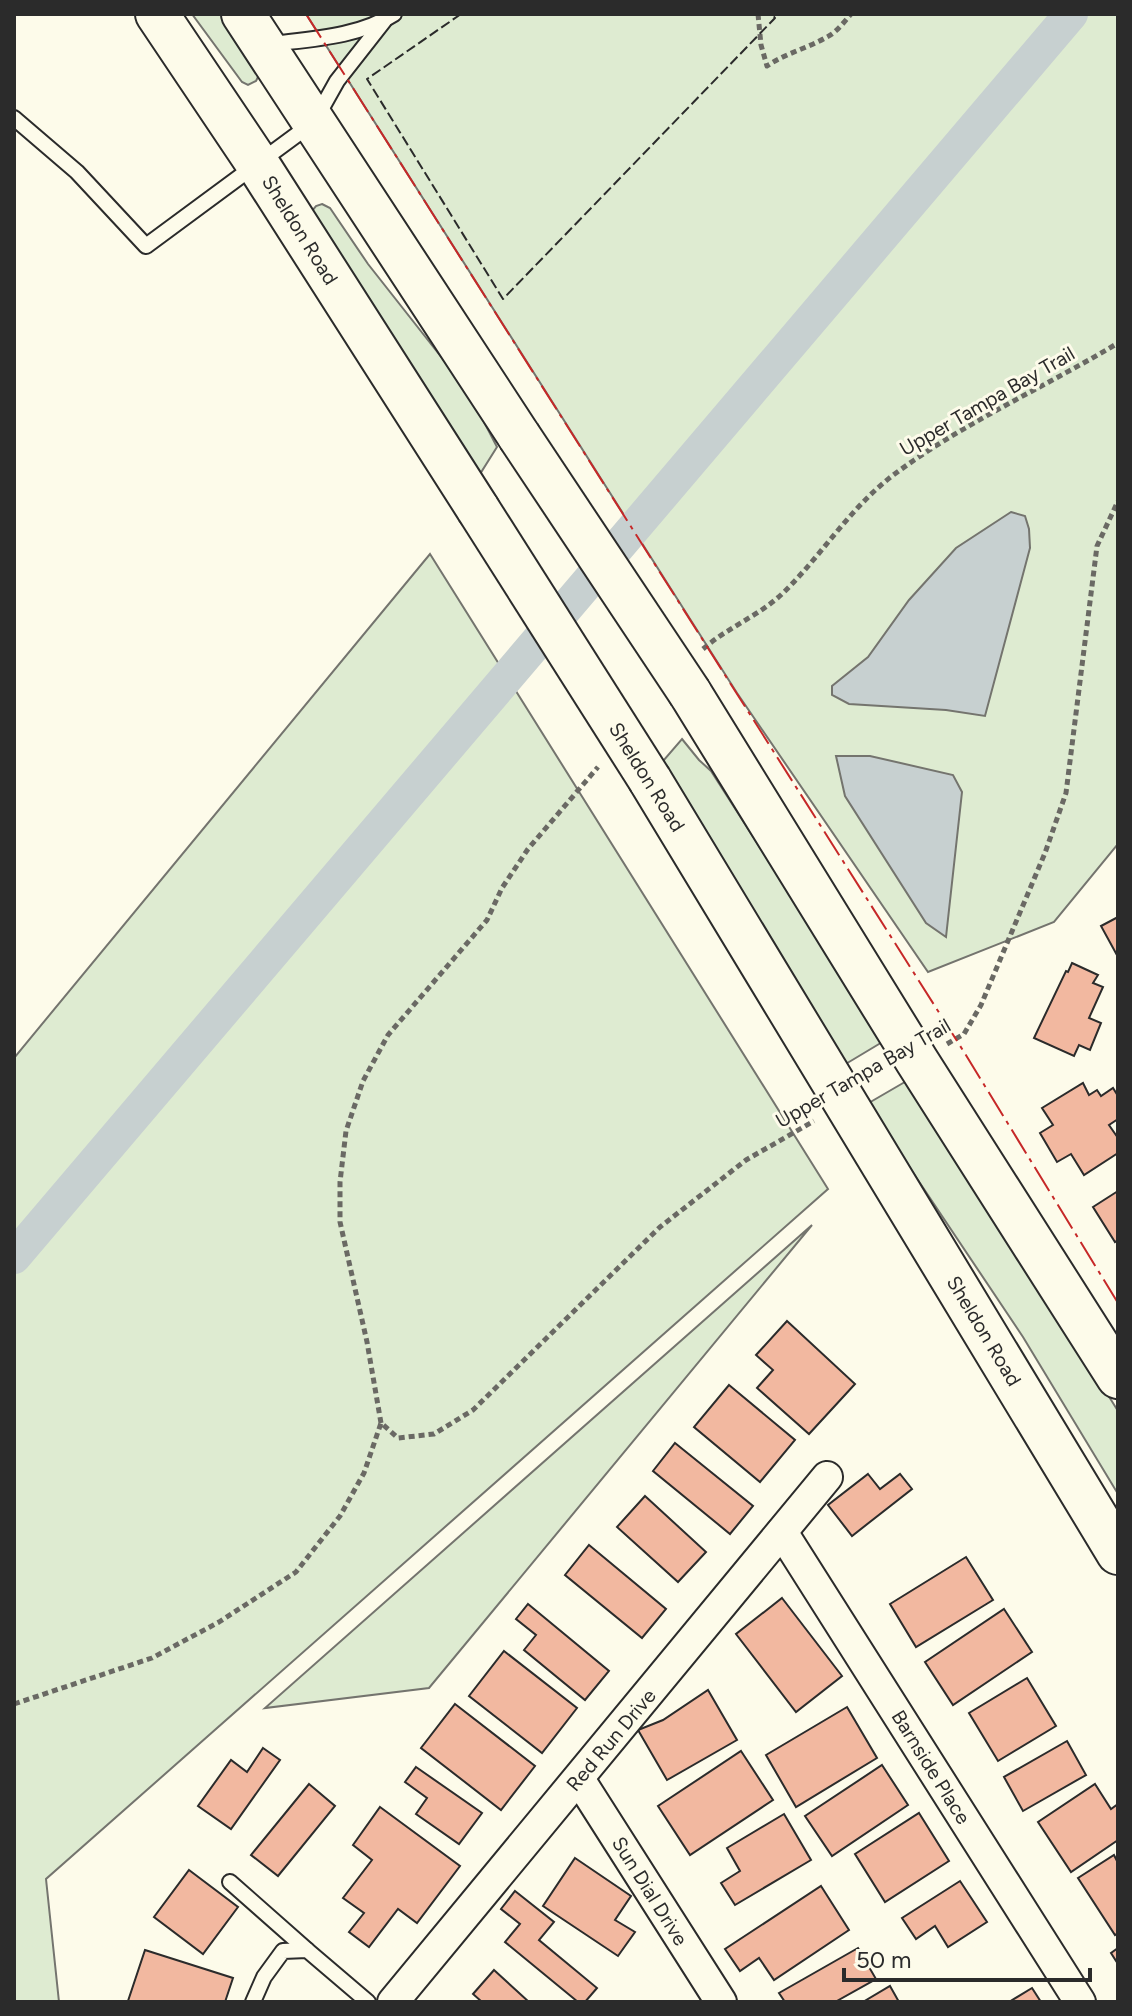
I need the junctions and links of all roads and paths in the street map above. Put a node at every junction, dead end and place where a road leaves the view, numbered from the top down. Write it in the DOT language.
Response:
graph roads {
  1 [pos="157,14"];
  2 [pos="758,14"];
  3 [pos="851,14"];
  4 [pos="389,17"];
  5 [pos="253,30"];
  6 [pos="14,118"];
  7 [pos="314,122"];
  8 [pos="257,163"];
  9 [pos="1118,343"];
  10 [pos="1118,501"];
  11 [pos="699,652"];
  12 [pos="598,767"];
  13 [pos="917,1061"];
  14 [pos="846,1103"];
  15 [pos="1118,1377"];
  16 [pos="381,1423"];
  17 [pos="827,1477"];
  18 [pos="782,1532"];
  19 [pos="1118,1553"];
  20 [pos="14,1704"];
  21 [pos="579,1779"];
  22 [pos="230,1882"];
  23 [pos="307,1950"];
  24 [pos="253,2002"];
  25 [pos="368,2002"];
  26 [pos="393,2002"];
  27 [pos="721,2002"];
  28 [pos="1080,2002"];
  1 -- 8 [label="main road, Sheldon Road"];
  2 -- 3 [label="path"];
  4 -- 5 [label="lane"];
  4 -- 7 [label="lane"];
  5 -- 7 [label="main road"];
  6 -- 8 [label="lane"];
  7 -- 8 [label="lane"];
  7 -- 13 [label="main road, bridge"];
  8 -- 14 [label="main road, Sheldon Road, bridge"];
  9 -- 11 [label="path, Upper Tampa Bay Trail"];
  10 -- 13 [label="path, Upper Tampa Bay Trail"];
  12 -- 16 [label="path"];
  13 -- 15 [label="main road"];
  14 -- 16 [label="path, Upper Tampa Bay Trail"];
  14 -- 19 [label="main road, Sheldon Road"];
  16 -- 20 [label="path"];
  17 -- 18 [label="street, Red Run Drive"];
  18 -- 21 [label="street, Red Run Drive"];
  18 -- 28 [label="street, Barnside Place"];
  21 -- 26 [label="street, Red Run Drive"];
  21 -- 27 [label="street, Sun Dial Drive"];
  22 -- 23 [label="lane"];
  23 -- 24 [label="lane"];
  23 -- 25 [label="lane"];
}
